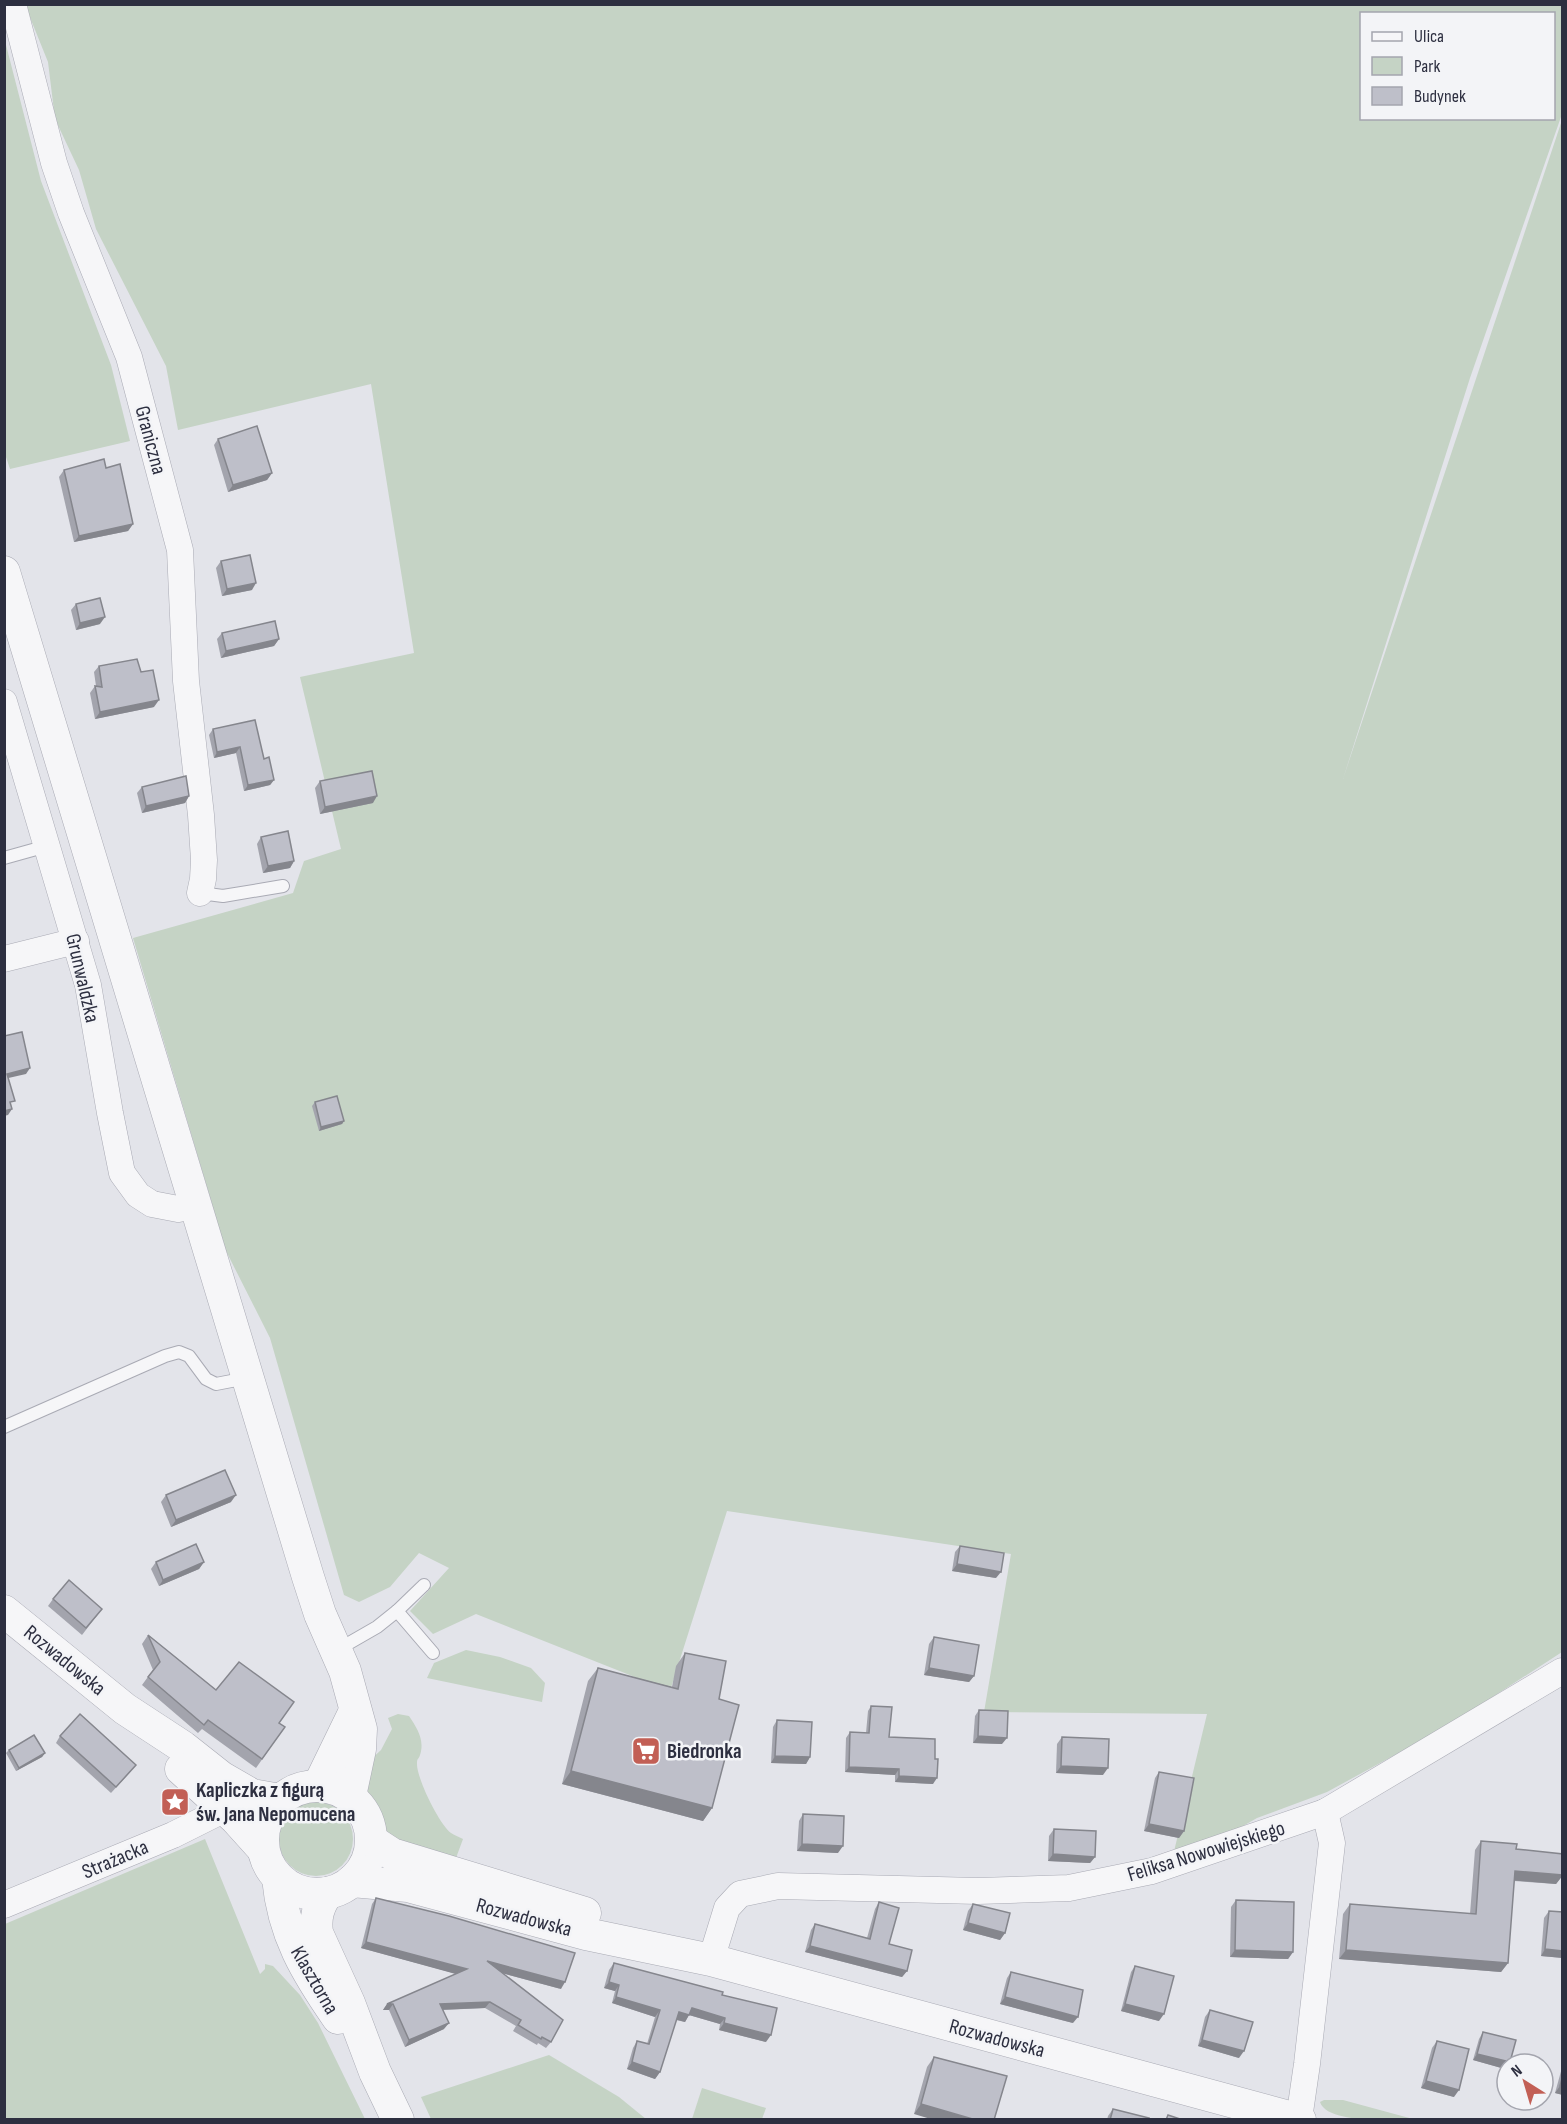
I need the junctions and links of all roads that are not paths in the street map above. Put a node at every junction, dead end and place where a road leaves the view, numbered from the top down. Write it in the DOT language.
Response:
graph roads {
  1 [pos="13,4"];
  2 [pos="4,572"];
  3 [pos="4,702"];
  4 [pos="47,846"];
  5 [pos="4,858"];
  6 [pos="283,886"];
  7 [pos="200,893"];
  8 [pos="76,941"];
  9 [pos="4,958"];
  10 [pos="195,1205"];
  11 [pos="248,1378"];
  12 [pos="4,1427"];
  13 [pos="424,1584"];
  14 [pos="4,1611"];
  15 [pos="397,1611"];
  16 [pos="336,1651"];
  17 [pos="433,1653"];
  18 [pos="1563,1671"];
  19 [pos="125,1709"];
  20 [pos="355,1712"];
  21 [pos="319,1785"];
  22 [pos="350,1796"];
  23 [pos="280,1800"];
  24 [pos="225,1809"];
  25 [pos="1325,1812"];
  26 [pos="372,1842"];
  27 [pos="263,1849"];
  28 [pos="278,1878"];
  29 [pos="340,1887"];
  30 [pos="4,1905"];
  31 [pos="703,1958"];
  32 [pos="375,2072"];
  33 [pos="1299,2119"];
  34 [pos="398,2120"];
  1 -- 7 [label="street, Graniczna"];
  2 -- 10 [label="street"];
  3 -- 4 [label="street, Grunwaldzka"];
  4 -- 5 [label="lane"];
  4 -- 8 [label="street, Grunwaldzka"];
  6 -- 7 [label="lane"];
  8 -- 9 [label="street"];
  8 -- 10 [label="street, Grunwaldzka"];
  10 -- 11 [label="street"];
  11 -- 12 [label="lane"];
  11 -- 16 [label="street"];
  13 -- 15 [label="lane"];
  14 -- 19 [label="street, Rozwadowska"];
  15 -- 16 [label="lane"];
  15 -- 17 [label="lane"];
  16 -- 20 [label="street"];
  18 -- 25 [label="street, Feliksa Nowowiejskiego"];
  19 -- 23 [label="street, Rozwadowska"];
  19 -- 24 [label="street, Rozwadowska"];
  20 -- 21 [label="street"];
  20 -- 22 [label="street"];
  21 -- 22 [label="street"];
  21 -- 23 [label="street"];
  22 -- 26 [label="street"];
  23 -- 27 [label="street"];
  24 -- 27 [label="street, Rozwadowska"];
  24 -- 30 [label="street, Strażacka"];
  25 -- 31 [label="street, Feliksa Nowowiejskiego"];
  25 -- 33 [label="street"];
  26 -- 29 [label="street"];
  26 -- 31 [label="street, Rozwadowska"];
  27 -- 28 [label="street"];
  28 -- 29 [label="street"];
  28 -- 32 [label="street, Klasztorna"];
  29 -- 31 [label="street, Rozwadowska"];
  29 -- 32 [label="street, Klasztorna"];
  31 -- 33 [label="street, Rozwadowska"];
  32 -- 34 [label="street, Klasztorna"];
}
